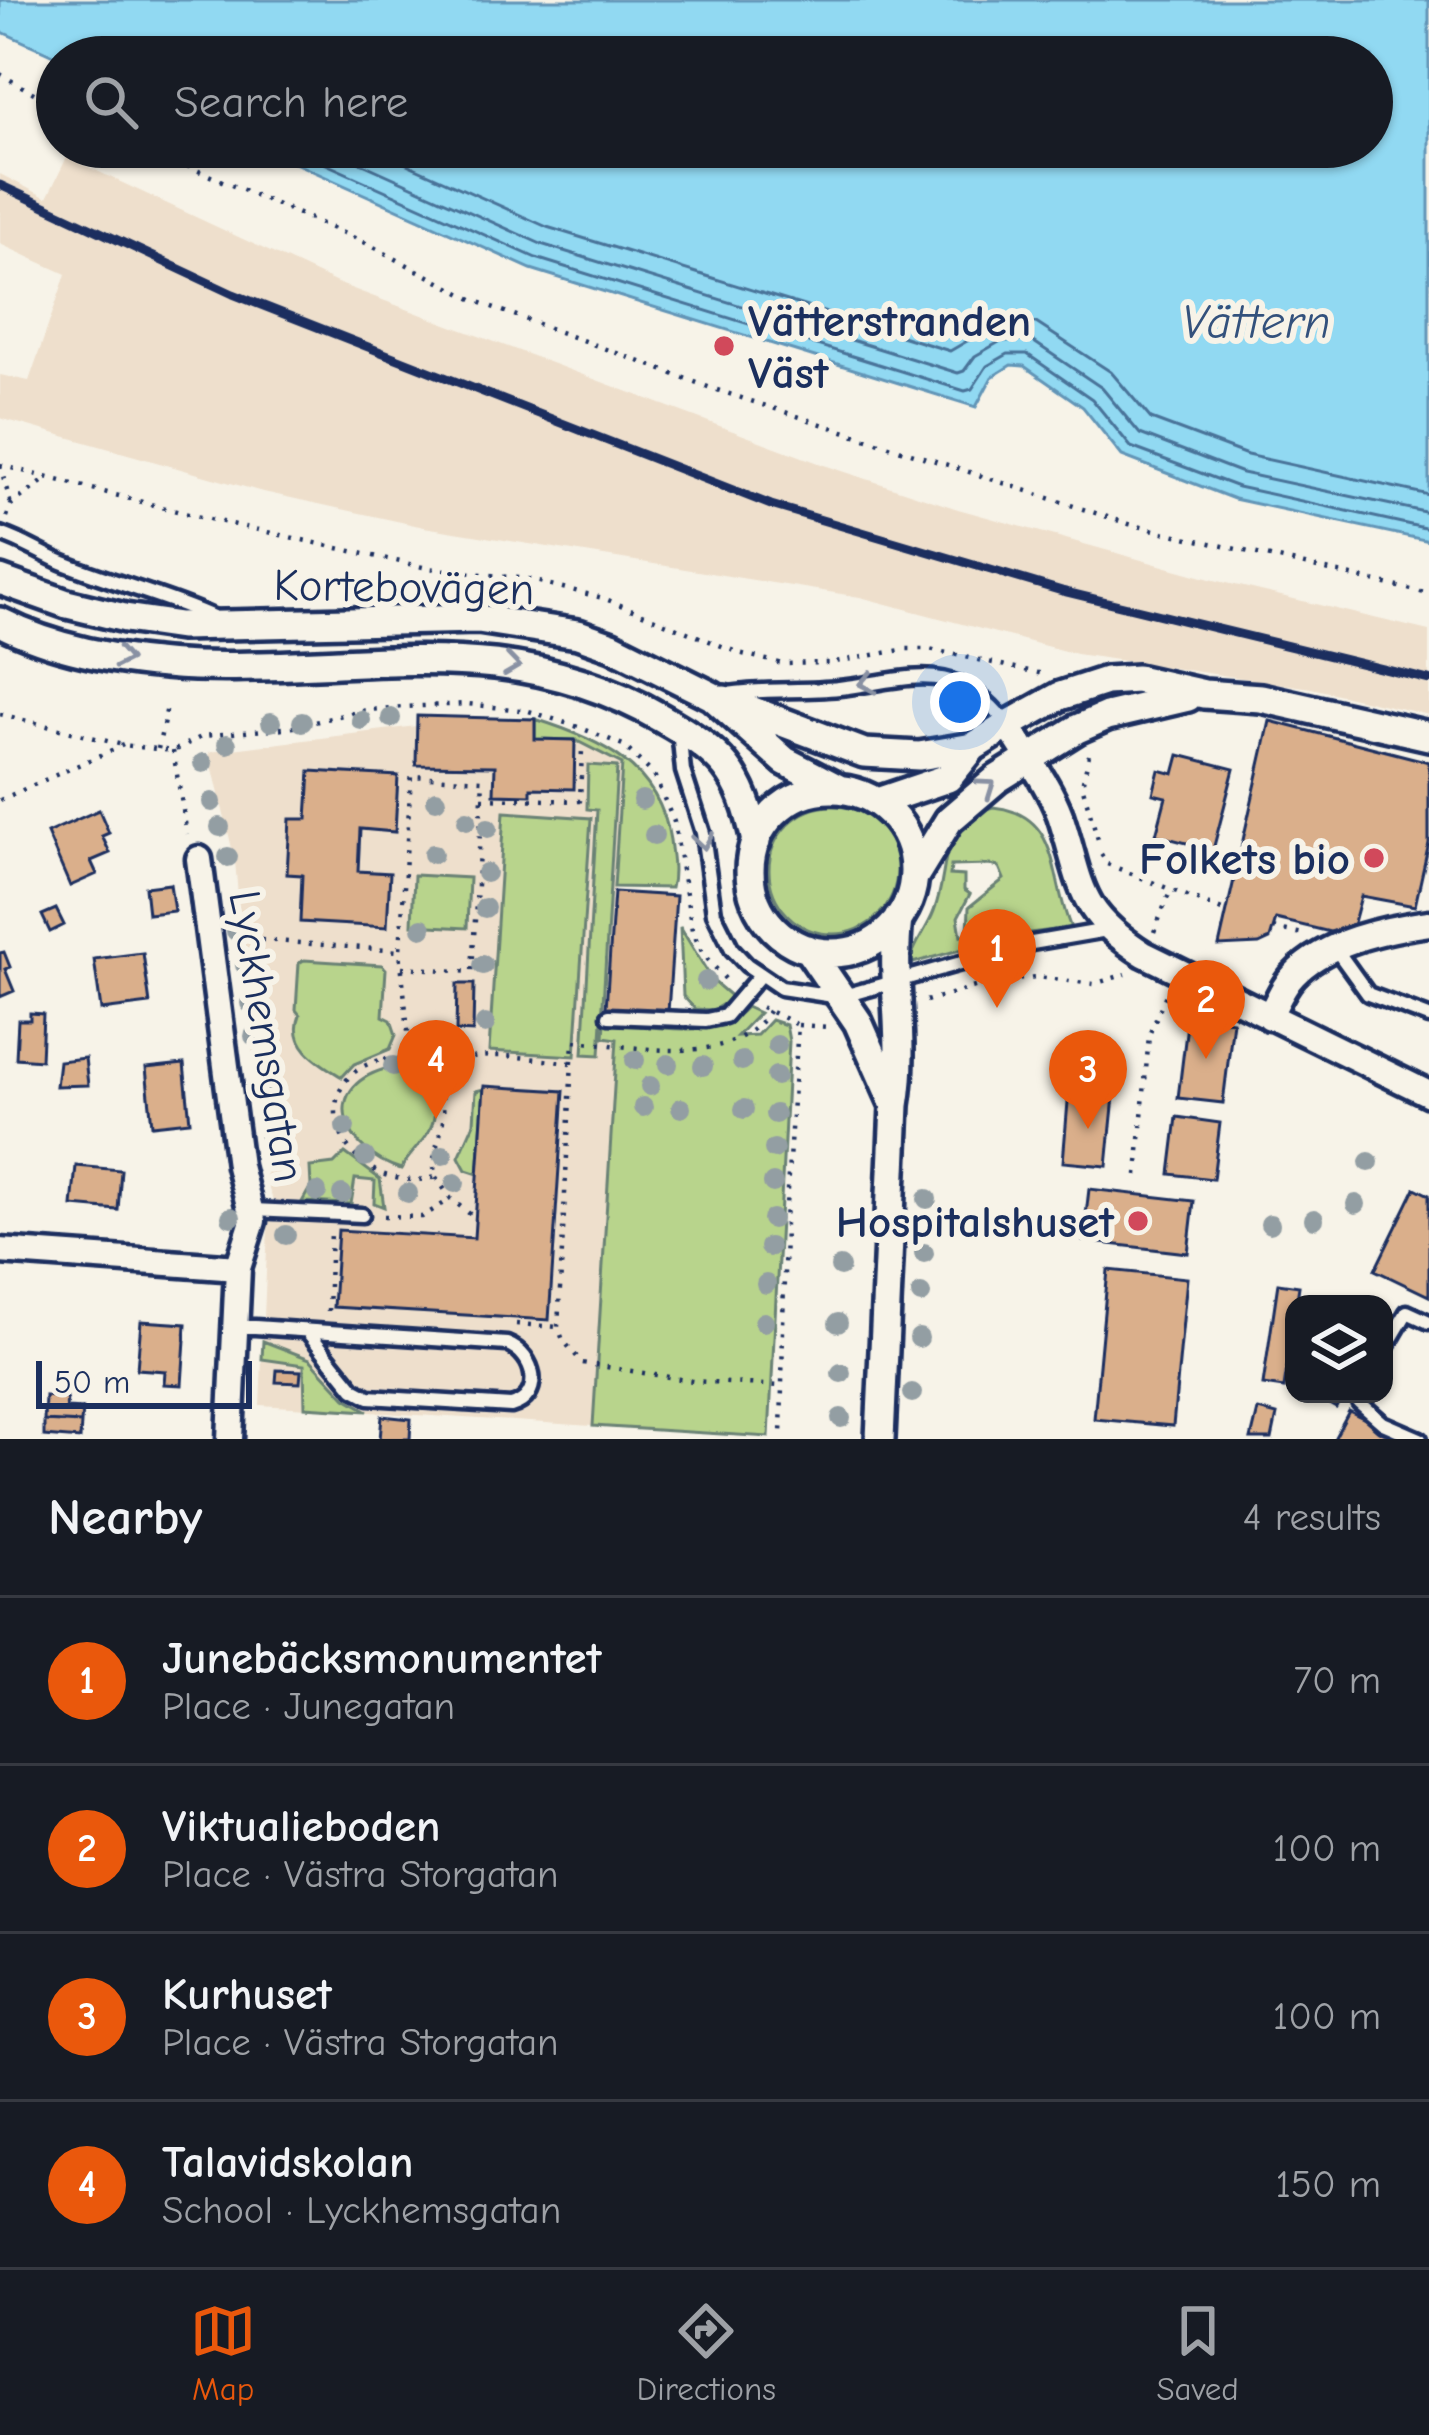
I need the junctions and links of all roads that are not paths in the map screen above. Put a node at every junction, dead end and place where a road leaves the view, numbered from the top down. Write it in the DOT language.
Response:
graph roads {
  1 [pos="0,534"];
  2 [pos="0,580"];
  3 [pos="4,625"];
  4 [pos="232,626"];
  5 [pos="1204,694"];
  6 [pos="712,696"];
  7 [pos="1008,725"];
  8 [pos="679,728"];
  9 [pos="1429,736"];
  10 [pos="973,747"];
  11 [pos="1029,760"];
  12 [pos="839,789"];
  13 [pos="877,802"];
  14 [pos="755,842"];
  15 [pos="199,859"];
  16 [pos="914,877"];
  17 [pos="898,919"];
  18 [pos="1108,930"];
  19 [pos="1422,930"];
  20 [pos="1335,948"];
  21 [pos="808,949"];
  22 [pos="760,975"];
  23 [pos="896,996"];
  24 [pos="840,997"];
  25 [pos="610,1016"];
  26 [pos="1269,1017"];
  27 [pos="1429,1017"];
  28 [pos="1429,1094"];
  29 [pos="895,1105"];
  30 [pos="253,1210"];
  31 [pos="362,1215"];
  32 [pos="0,1251"];
  33 [pos="238,1268"];
  34 [pos="1429,1322"];
  35 [pos="236,1327"];
  36 [pos="307,1331"];
  37 [pos="1393,1336"];
  38 [pos="1360,1403"];
  39 [pos="230,1439"];
  40 [pos="880,1439"];
  41 [pos="1420,1439"];
  1 -- 4 [label="lane"];
  2 -- 4 [label="street, Kortebovägen"];
  3 -- 8 [label="street, Kortebovägen, one-way"];
  4 -- 6 [label="street, Kortebovägen"];
  5 -- 7 [label="street"];
  5 -- 9 [label="street"];
  5 -- 11 [label="street"];
  7 -- 6 [label="lane, one-way"];
  6 -- 10 [label="street"];
  6 -- 12 [label="street, Kortebovägen"];
  7 -- 10 [label="street"];
  7 -- 11 [label="street"];
  8 -- 14 [label="street, Kortebovägen"];
  8 -- 22 [label="lane, one-way"];
  10 -- 13 [label="street"];
  16 -- 11 [label="street, one-way"];
  11 -- 18 [label="street"];
  12 -- 13 [label="street"];
  12 -- 14 [label="street"];
  13 -- 16 [label="street"];
  14 -- 21 [label="street"];
  15 -- 30 [label="street, Lyckhemsgatan"];
  16 -- 17 [label="street"];
  17 -- 21 [label="street"];
  17 -- 23 [label="street"];
  18 -- 23 [label="lane"];
  18 -- 26 [label="street"];
  19 -- 20 [label="street"];
  20 -- 26 [label="street"];
  20 -- 27 [label="lane"];
  21 -- 24 [label="street"];
  22 -- 24 [label="lane"];
  22 -- 25 [label="lane"];
  23 -- 24 [label="lane"];
  23 -- 29 [label="street"];
  24 -- 29 [label="street"];
  26 -- 28 [label="street"];
  29 -- 40 [label="street"];
  30 -- 31 [label="lane"];
  30 -- 33 [label="street, Lyckhemsgatan"];
  32 -- 33 [label="street"];
  33 -- 35 [label="street, Lyckhemsgatan"];
  34 -- 37 [label="lane"];
  35 -- 36 [label="lane"];
  35 -- 39 [label="street, Lyckhemsgatan"];
  36 -- 36 [label="lane"];
  38 -- 41 [label="lane"];
}
